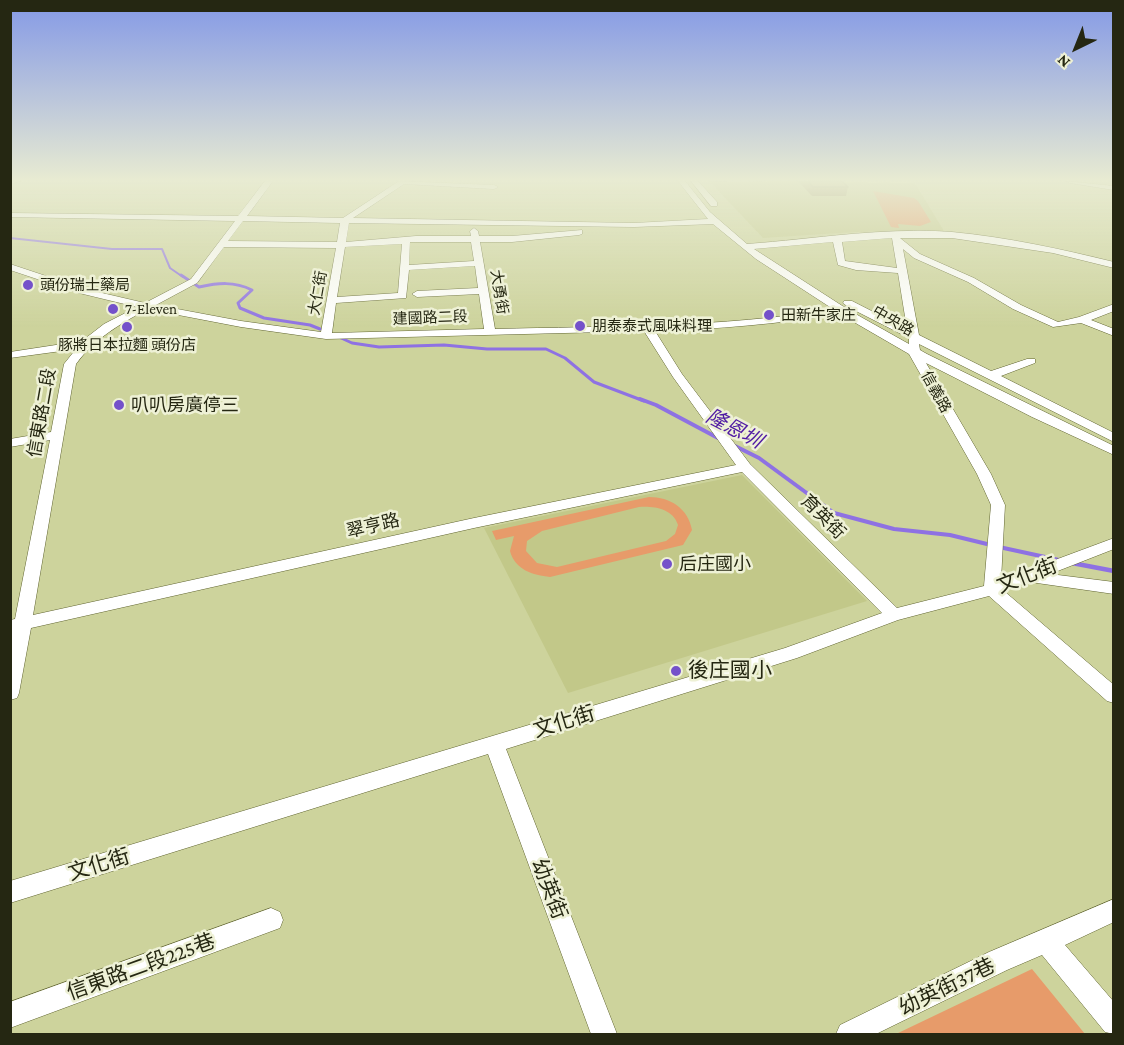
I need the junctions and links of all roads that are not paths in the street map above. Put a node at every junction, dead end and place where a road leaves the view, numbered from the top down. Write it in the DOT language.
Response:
graph roads {
  1 [pos="232,230"];
  2 [pos="343,230"];
  3 [pos="474,230"];
  4 [pos="592,230"];
  5 [pos="726,230"];
  6 [pos="747,234"];
  7 [pos="896,237"];
  8 [pos="837,239"];
  9 [pos="476,240"];
  10 [pos="406,241"];
  11 [pos="221,244"];
  12 [pos="759,244"];
  13 [pos="341,245"];
  14 [pos="745,247"];
  15 [pos="479,263"];
  16 [pos="449,265"];
  17 [pos="1113,265"];
  18 [pos="10,267"];
  19 [pos="404,268"];
  20 [pos="902,271"];
  21 [pos="450,278"];
  22 [pos="484,291"];
  23 [pos="417,294"];
  24 [pos="333,300"];
  25 [pos="145,306"];
  26 [pos="1113,307"];
  27 [pos="856,308"];
  28 [pos="842,310"];
  29 [pos="1083,321"];
  30 [pos="648,329"];
  31 [pos="490,331"];
  32 [pos="1113,333"];
  33 [pos="326,336"];
  34 [pos="914,337"];
  35 [pos="85,344"];
  36 [pos="914,352"];
  37 [pos="10,355"];
  38 [pos="1031,361"];
  39 [pos="990,376"];
  40 [pos="59,435"];
  41 [pos="1113,438"];
  42 [pos="10,443"];
  43 [pos="1113,451"];
  44 [pos="745,467"];
  45 [pos="1113,543"];
  46 [pos="1026,576"];
  47 [pos="1113,588"];
  48 [pos="992,590"];
  49 [pos="894,615"];
  50 [pos="16,625"];
  51 [pos="10,693"];
  52 [pos="1113,696"];
  53 [pos="494,744"];
  54 [pos="10,892"];
  55 [pos="1113,910"];
  56 [pos="271,920"];
  57 [pos="1046,941"];
  58 [pos="10,1015"];
  59 [pos="1113,1023"];
  60 [pos="604,1035"];
  61 [pos="849,1035"];
  1 -- 11 [label="street, 信東路二段"];
  2 -- 13 [label="street, 大仁街"];
  3 -- 9 [label="street, 大勇街"];
  4 -- 9 [label="street"];
  5 -- 14 [label="street, 中央路"];
  6 -- 12 [label="street, 中央路"];
  7 -- 8 [label="street"];
  7 -- 17 [label="street"];
  7 -- 20 [label="street, 信義路"];
  7 -- 29 [label="street"];
  8 -- 12 [label="street"];
  8 -- 20 [label="street"];
  9 -- 10 [label="street"];
  9 -- 15 [label="street, 大勇街"];
  10 -- 13 [label="street"];
  10 -- 19 [label="street"];
  11 -- 13 [label="street"];
  11 -- 25 [label="street, 信東路二段"];
  12 -- 14 [label="street"];
  12 -- 27 [label="street, 中央路"];
  13 -- 24 [label="street, 大仁街"];
  14 -- 28 [label="street, 中央路"];
  15 -- 16 [label="street"];
  15 -- 22 [label="street, 大勇街"];
  16 -- 19 [label="street"];
  16 -- 21 [label="street"];
  18 -- 25 [label="street, 建國路二段"];
  19 -- 24 [label="street"];
  20 -- 34 [label="street, 信義路"];
  22 -- 23 [label="street"];
  22 -- 31 [label="street, 大勇街"];
  24 -- 33 [label="street, 大仁街"];
  25 -- 33 [label="street, 建國路二段"];
  25 -- 35 [label="street, 信東路二段"];
  26 -- 29 [label="street"];
  27 -- 28 [label="street, 建國路二段"];
  27 -- 34 [label="street, 中央路"];
  28 -- 30 [label="street, 建國路二段"];
  28 -- 36 [label="street, 中央路"];
  29 -- 32 [label="street"];
  30 -- 31 [label="street, 建國路二段"];
  30 -- 44 [label="street, 育英街"];
  31 -- 33 [label="street, 建國路二段"];
  34 -- 36 [label="street, 信義路"];
  34 -- 39 [label="street, 中央路"];
  35 -- 37 [label="street"];
  35 -- 40 [label="street, 信東路二段"];
  36 -- 43 [label="street, 中央路"];
  36 -- 48 [label="street, 信義路"];
  38 -- 39 [label="street"];
  39 -- 41 [label="street, 中央路"];
  40 -- 42 [label="street"];
  40 -- 50 [label="street, 信東路二段"];
  44 -- 49 [label="street, 育英街"];
  44 -- 50 [label="street, 翠亨路"];
  45 -- 46 [label="street, 文化街"];
  46 -- 47 [label="street"];
  46 -- 48 [label="street, 文化街"];
  48 -- 49 [label="street, 文化街"];
  48 -- 52 [label="street"];
  49 -- 53 [label="street, 文化街"];
  50 -- 51 [label="street, 信東路二段"];
  53 -- 54 [label="street, 文化街"];
  53 -- 60 [label="street, 幼英街"];
  55 -- 57 [label="street, 幼英街37巷"];
  56 -- 58 [label="street, 信東路二段225巷"];
  57 -- 59 [label="street"];
  57 -- 61 [label="street, 幼英街37巷"];
}
